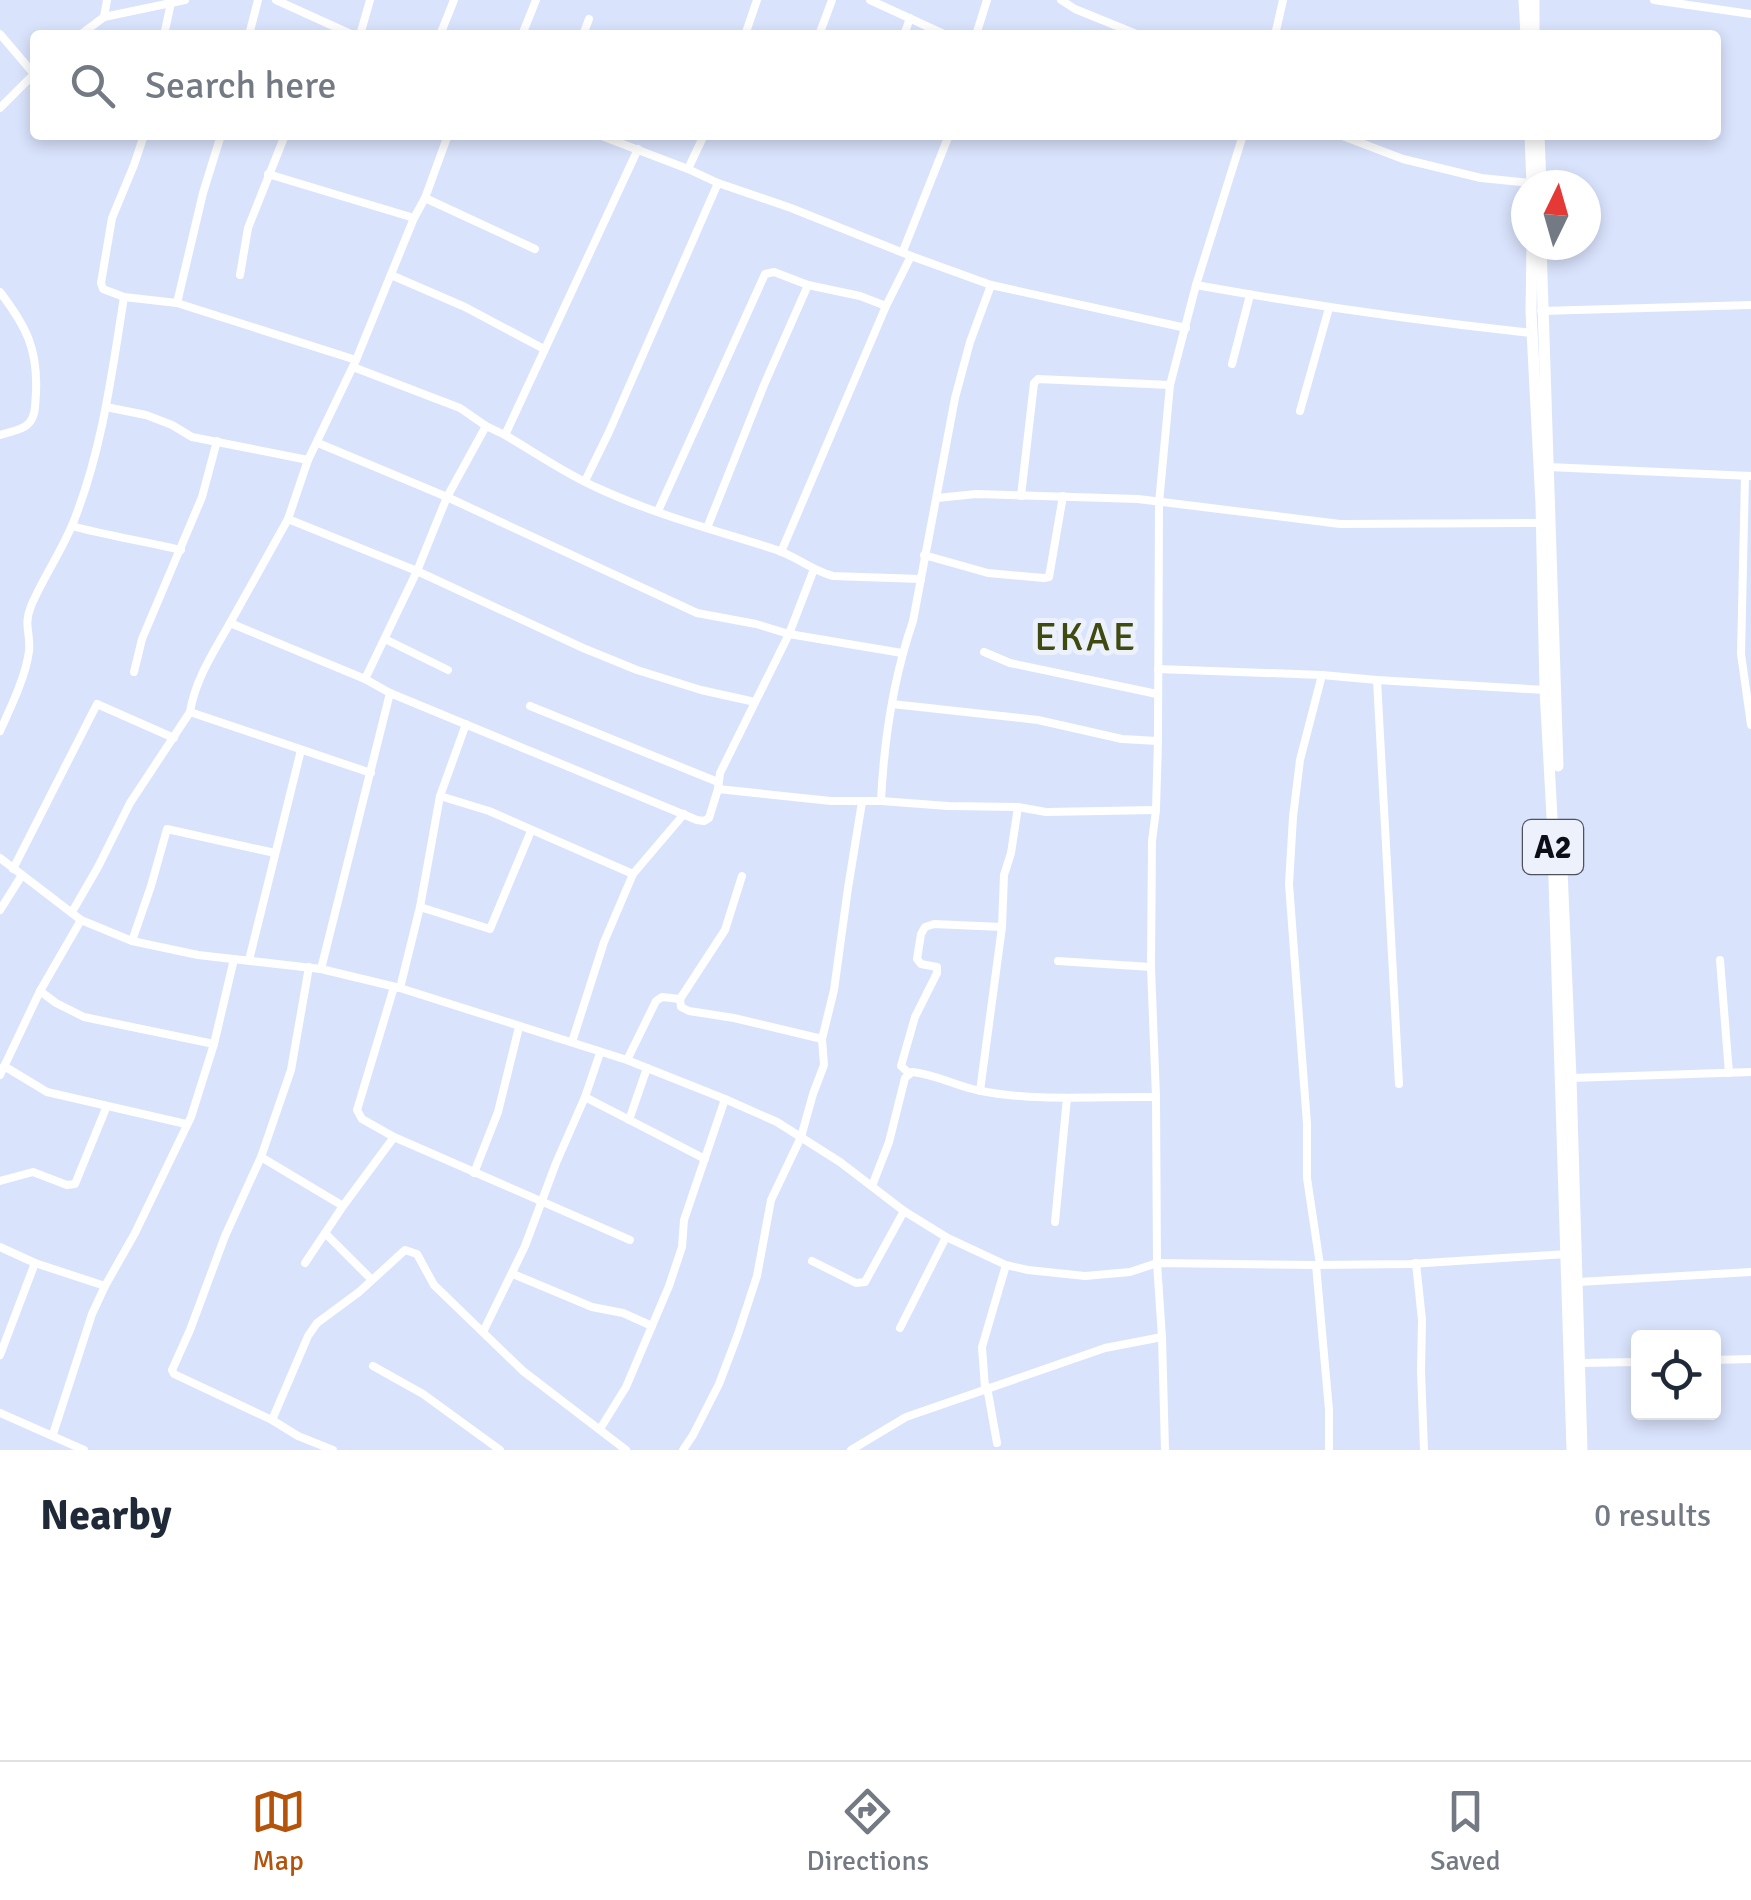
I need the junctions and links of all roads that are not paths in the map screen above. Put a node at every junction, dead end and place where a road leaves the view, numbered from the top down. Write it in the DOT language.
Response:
graph roads {
  1 [pos="107,0"];
  2 [pos="186,0"];
  3 [pos="258,0"];
  4 [pos="276,0"];
  5 [pos="370,0"];
  6 [pos="454,0"];
  7 [pos="536,0"];
  8 [pos="757,0"];
  9 [pos="832,0"];
  10 [pos="870,0"];
  11 [pos="987,0"];
  12 [pos="1062,0"];
  13 [pos="1283,0"];
  14 [pos="1524,0"];
  15 [pos="1534,0"];
  16 [pos="1654,0"];
  17 [pos="171,3"];
  18 [pos="1751,14"];
  19 [pos="104,17"];
  20 [pos="910,18"];
  21 [pos="588,20"];
  22 [pos="87,30"];
  23 [pos="165,30"];
  24 [pos="250,30"];
  25 [pos="329,30"];
  26 [pos="358,30"];
  27 [pos="442,30"];
  28 [pos="524,30"];
  29 [pos="584,30"];
  30 [pos="747,30"];
  31 [pos="822,30"];
  32 [pos="906,30"];
  33 [pos="935,30"];
  34 [pos="978,30"];
  35 [pos="1127,30"];
  36 [pos="1276,30"];
  37 [pos="1526,30"];
  38 [pos="1534,30"];
  39 [pos="0,34"];
  40 [pos="30,69"];
  41 [pos="30,78"];
  42 [pos="0,108"];
  43 [pos="142,140"];
  44 [pos="219,140"];
  45 [pos="283,140"];
  46 [pos="446,140"];
  47 [pos="613,140"];
  48 [pos="702,140"];
  49 [pos="947,140"];
  50 [pos="1241,140"];
  51 [pos="1353,140"];
  52 [pos="1531,140"];
  53 [pos="1538,140"];
  54 [pos="638,149"];
  55 [pos="688,169"];
  56 [pos="1534,170"];
  57 [pos="1536,170"];
  58 [pos="268,174"];
  59 [pos="1511,181"];
  60 [pos="718,183"];
  61 [pos="425,198"];
  62 [pos="414,218"];
  63 [pos="535,249"];
  64 [pos="907,254"];
  65 [pos="1533,260"];
  66 [pos="1540,260"];
  67 [pos="240,275"];
  68 [pos="391,275"];
  69 [pos="991,284"];
  70 [pos="808,285"];
  71 [pos="1196,285"];
  72 [pos="0,292"];
  73 [pos="1250,295"];
  74 [pos="124,298"];
  75 [pos="177,302"];
  76 [pos="1751,305"];
  77 [pos="886,306"];
  78 [pos="1329,308"];
  79 [pos="1536,312"];
  80 [pos="1186,328"];
  81 [pos="1532,333"];
  82 [pos="544,349"];
  83 [pos="354,364"];
  84 [pos="1232,364"];
  85 [pos="1170,386"];
  86 [pos="106,407"];
  87 [pos="1300,411"];
  88 [pos="486,426"];
  89 [pos="0,435"];
  90 [pos="505,435"];
  91 [pos="217,441"];
  92 [pos="318,443"];
  93 [pos="308,460"];
  94 [pos="1548,467"];
  95 [pos="1748,476"];
  96 [pos="585,481"];
  97 [pos="1021,496"];
  98 [pos="1063,496"];
  99 [pos="447,497"];
  100 [pos="937,498"];
  101 [pos="1159,502"];
  102 [pos="658,511"];
  103 [pos="288,519"];
  104 [pos="1541,523"];
  105 [pos="72,526"];
  106 [pos="707,528"];
  107 [pos="181,550"];
  108 [pos="781,552"];
  109 [pos="924,555"];
  110 [pos="814,569"];
  111 [pos="417,571"];
  112 [pos="920,578"];
  113 [pos="230,623"];
  114 [pos="789,634"];
  115 [pos="384,639"];
  116 [pos="984,652"];
  117 [pos="902,653"];
  118 [pos="1158,669"];
  119 [pos="448,670"];
  120 [pos="134,672"];
  121 [pos="1322,675"];
  122 [pos="365,679"];
  123 [pos="1377,680"];
  124 [pos="1546,690"];
  125 [pos="390,692"];
  126 [pos="1158,694"];
  127 [pos="756,702"];
  128 [pos="892,704"];
  129 [pos="530,706"];
  130 [pos="190,712"];
  131 [pos="466,724"];
  132 [pos="1751,725"];
  133 [pos="0,731"];
  134 [pos="174,738"];
  135 [pos="1158,741"];
  136 [pos="300,750"];
  137 [pos="371,773"];
  138 [pos="718,786"];
  139 [pos="440,796"];
  140 [pos="881,801"];
  141 [pos="862,802"];
  142 [pos="1018,807"];
  143 [pos="1156,810"];
  144 [pos="684,814"];
  145 [pos="531,831"];
  146 [pos="275,852"];
  147 [pos="0,858"];
  148 [pos="13,868"];
  149 [pos="634,874"];
  150 [pos="22,875"];
  151 [pos="742,876"];
  152 [pos="420,907"];
  153 [pos="0,910"];
  154 [pos="72,912"];
  155 [pos="81,920"];
  156 [pos="1002,927"];
  157 [pos="132,941"];
  158 [pos="234,959"];
  159 [pos="249,960"];
  160 [pos="1058,960"];
  161 [pos="1720,960"];
  162 [pos="309,967"];
  163 [pos="1150,967"];
  164 [pos="321,968"];
  165 [pos="397,987"];
  166 [pos="40,991"];
  167 [pos="680,999"];
  168 [pos="519,1027"];
  169 [pos="822,1039"];
  170 [pos="572,1042"];
  171 [pos="214,1044"];
  172 [pos="600,1052"];
  173 [pos="627,1060"];
  174 [pos="647,1068"];
  175 [pos="2,1071"];
  176 [pos="1751,1072"];
  177 [pos="908,1073"];
  178 [pos="1729,1073"];
  179 [pos="1571,1078"];
  180 [pos="1398,1084"];
  181 [pos="980,1091"];
  182 [pos="585,1097"];
  183 [pos="1156,1097"];
  184 [pos="1066,1098"];
  185 [pos="726,1100"];
  186 [pos="106,1108"];
  187 [pos="629,1120"];
  188 [pos="186,1124"];
  189 [pos="394,1137"];
  190 [pos="801,1137"];
  191 [pos="261,1157"];
  192 [pos="705,1159"];
  193 [pos="474,1173"];
  194 [pos="0,1181"];
  195 [pos="872,1186"];
  196 [pos="541,1200"];
  197 [pos="344,1206"];
  198 [pos="904,1211"];
  199 [pos="1055,1222"];
  200 [pos="325,1233"];
  201 [pos="946,1237"];
  202 [pos="630,1240"];
  203 [pos="0,1248"];
  204 [pos="1570,1253"];
  205 [pos="812,1261"];
  206 [pos="36,1263"];
  207 [pos="305,1263"];
  208 [pos="1156,1263"];
  209 [pos="1416,1263"];
  210 [pos="1006,1265"];
  211 [pos="1318,1265"];
  212 [pos="1751,1272"];
  213 [pos="513,1274"];
  214 [pos="372,1280"];
  215 [pos="1578,1282"];
  216 [pos="105,1286"];
  217 [pos="652,1326"];
  218 [pos="900,1328"];
  219 [pos="482,1332"];
  220 [pos="1162,1336"];
  221 [pos="0,1354"];
  222 [pos="1751,1359"];
  223 [pos="1721,1360"];
  224 [pos="1631,1362"];
  225 [pos="1581,1363"];
  226 [pos="373,1366"];
  227 [pos="986,1388"];
  228 [pos="0,1413"];
  229 [pos="272,1420"];
  230 [pos="600,1429"];
  231 [pos="53,1434"];
  232 [pos="997,1443"];
  233 [pos="84,1450"];
  234 [pos="333,1450"];
  235 [pos="500,1450"];
  236 [pos="626,1450"];
  237 [pos="683,1450"];
  238 [pos="851,1450"];
  239 [pos="1165,1450"];
  240 [pos="1329,1450"];
  241 [pos="1424,1450"];
  242 [pos="1572,1450"];
  243 [pos="1582,1450"];
  1 -- 19 [label="street"];
  2 -- 17 [label="street"];
  3 -- 24 [label="street"];
  4 -- 25 [label="street"];
  5 -- 26 [label="street"];
  6 -- 27 [label="street"];
  7 -- 28 [label="street"];
  8 -- 30 [label="street"];
  9 -- 31 [label="street"];
  10 -- 20 [label="street"];
  11 -- 34 [label="street"];
  12 -- 35 [label="street"];
  13 -- 36 [label="street"];
  14 -- 37 [label="highway"];
  15 -- 38 [label="highway"];
  16 -- 18 [label="street"];
  17 -- 19 [label="street"];
  17 -- 23 [label="street"];
  19 -- 22 [label="street"];
  20 -- 32 [label="street"];
  20 -- 33 [label="street"];
  21 -- 29 [label="street"];
  39 -- 40 [label="street"];
  41 -- 42 [label="street"];
  43 -- 74 [label="street"];
  44 -- 75 [label="street"];
  45 -- 58 [label="street"];
  46 -- 61 [label="street"];
  47 -- 54 [label="street"];
  48 -- 55 [label="street"];
  49 -- 64 [label="street"];
  50 -- 71 [label="street"];
  51 -- 59 [label="street"];
  52 -- 56 [label="highway"];
  53 -- 57 [label="highway"];
  54 -- 55 [label="street"];
  54 -- 82 [label="street"];
  55 -- 60 [label="street"];
  58 -- 62 [label="street"];
  58 -- 67 [label="street"];
  60 -- 64 [label="street"];
  60 -- 96 [label="street"];
  61 -- 62 [label="street"];
  61 -- 63 [label="street"];
  62 -- 68 [label="street"];
  64 -- 69 [label="street"];
  64 -- 77 [label="street"];
  65 -- 79 [label="highway, A2"];
  66 -- 79 [label="highway, A2"];
  68 -- 82 [label="street"];
  68 -- 83 [label="street"];
  69 -- 80 [label="street"];
  69 -- 100 [label="street"];
  70 -- 77 [label="street"];
  70 -- 102 [label="street"];
  70 -- 106 [label="street"];
  71 -- 73 [label="street"];
  71 -- 80 [label="street"];
  72 -- 89 [label="street"];
  73 -- 78 [label="street"];
  73 -- 84 [label="street"];
  74 -- 75 [label="street"];
  74 -- 86 [label="street"];
  75 -- 83 [label="street"];
  76 -- 79 [label="street"];
  77 -- 108 [label="street"];
  78 -- 81 [label="street"];
  78 -- 87 [label="street"];
  79 -- 81 [label="highway, A2"];
  79 -- 94 [label="highway, A2"];
  80 -- 85 [label="street"];
  81 -- 104 [label="highway, A2"];
  82 -- 90 [label="street"];
  83 -- 88 [label="street"];
  83 -- 92 [label="street"];
  85 -- 97 [label="street"];
  85 -- 101 [label="street"];
  86 -- 91 [label="street"];
  86 -- 105 [label="street"];
  88 -- 90 [label="street"];
  88 -- 99 [label="street"];
  90 -- 96 [label="street"];
  91 -- 93 [label="street"];
  91 -- 107 [label="street"];
  92 -- 93 [label="street"];
  92 -- 99 [label="street"];
  93 -- 103 [label="street"];
  94 -- 95 [label="street"];
  94 -- 179 [label="highway, A2"];
  95 -- 132 [label="street"];
  96 -- 102 [label="street"];
  97 -- 98 [label="street"];
  97 -- 100 [label="street"];
  98 -- 101 [label="street"];
  98 -- 109 [label="street"];
  99 -- 111 [label="street"];
  99 -- 114 [label="street"];
  100 -- 109 [label="street"];
  101 -- 104 [label="street"];
  101 -- 118 [label="street"];
  102 -- 106 [label="street"];
  103 -- 111 [label="street"];
  103 -- 113 [label="street"];
  104 -- 124 [label="highway, A2"];
  105 -- 107 [label="street"];
  105 -- 133 [label="street"];
  106 -- 108 [label="street"];
  107 -- 120 [label="street"];
  108 -- 110 [label="street"];
  109 -- 112 [label="street"];
  110 -- 112 [label="street"];
  110 -- 114 [label="street"];
  111 -- 115 [label="street"];
  111 -- 127 [label="street"];
  112 -- 117 [label="street"];
  113 -- 122 [label="street"];
  113 -- 130 [label="street"];
  114 -- 117 [label="street"];
  114 -- 127 [label="street"];
  115 -- 119 [label="street"];
  115 -- 122 [label="street"];
  116 -- 126 [label="street"];
  117 -- 128 [label="street"];
  118 -- 121 [label="street"];
  118 -- 126 [label="street"];
  121 -- 123 [label="street"];
  121 -- 211 [label="street"];
  122 -- 125 [label="street"];
  123 -- 124 [label="street"];
  123 -- 180 [label="street"];
  124 -- 204 [label="highway, A2"];
  125 -- 131 [label="street"];
  125 -- 137 [label="street"];
  126 -- 135 [label="street"];
  127 -- 138 [label="street"];
  128 -- 135 [label="street"];
  128 -- 140 [label="street"];
  129 -- 138 [label="street"];
  130 -- 134 [label="street"];
  130 -- 136 [label="street"];
  131 -- 139 [label="street"];
  131 -- 144 [label="street"];
  134 -- 148 [label="street"];
  134 -- 154 [label="street"];
  135 -- 143 [label="street"];
  136 -- 137 [label="street"];
  136 -- 146 [label="street"];
  137 -- 164 [label="street"];
  138 -- 141 [label="street"];
  138 -- 144 [label="street"];
  139 -- 145 [label="street"];
  139 -- 152 [label="street"];
  140 -- 141 [label="street"];
  140 -- 142 [label="street"];
  141 -- 169 [label="street"];
  142 -- 143 [label="street"];
  142 -- 156 [label="street"];
  143 -- 163 [label="street"];
  144 -- 149 [label="street"];
  145 -- 149 [label="street"];
  145 -- 152 [label="street"];
  146 -- 157 [label="street"];
  146 -- 159 [label="street"];
  147 -- 148 [label="street"];
  148 -- 150 [label="street"];
  149 -- 170 [label="street"];
  150 -- 153 [label="street"];
  150 -- 154 [label="street"];
  151 -- 167 [label="street"];
  152 -- 165 [label="street"];
  154 -- 155 [label="street"];
  155 -- 157 [label="street"];
  155 -- 166 [label="street"];
  156 -- 177 [label="street"];
  156 -- 181 [label="street"];
  157 -- 158 [label="street"];
  158 -- 159 [label="street"];
  158 -- 171 [label="street"];
  159 -- 162 [label="street"];
  160 -- 163 [label="street"];
  161 -- 178 [label="street"];
  162 -- 164 [label="street"];
  162 -- 191 [label="street"];
  163 -- 183 [label="street"];
  164 -- 165 [label="street"];
  165 -- 168 [label="street"];
  165 -- 189 [label="street"];
  166 -- 171 [label="street"];
  166 -- 175 [label="street"];
  167 -- 169 [label="street"];
  167 -- 173 [label="street"];
  168 -- 170 [label="street"];
  168 -- 193 [label="street"];
  169 -- 190 [label="street"];
  170 -- 172 [label="street"];
  171 -- 188 [label="street"];
  172 -- 173 [label="street"];
  172 -- 182 [label="street"];
  173 -- 174 [label="street"];
  174 -- 185 [label="street"];
  174 -- 187 [label="street"];
  175 -- 186 [label="street"];
  176 -- 178 [label="street"];
  177 -- 181 [label="street"];
  177 -- 195 [label="street"];
  178 -- 179 [label="street"];
  179 -- 204 [label="highway, A2"];
  181 -- 184 [label="street"];
  182 -- 187 [label="street"];
  182 -- 196 [label="street"];
  183 -- 184 [label="street"];
  183 -- 208 [label="street"];
  184 -- 199 [label="street"];
  185 -- 190 [label="street"];
  185 -- 192 [label="street"];
  186 -- 188 [label="street"];
  186 -- 194 [label="street"];
  187 -- 192 [label="street"];
  188 -- 216 [label="street"];
  189 -- 193 [label="street"];
  189 -- 197 [label="street"];
  190 -- 195 [label="street"];
  190 -- 237 [label="street"];
  191 -- 197 [label="street"];
  191 -- 229 [label="street"];
  192 -- 217 [label="street"];
  193 -- 196 [label="street"];
  195 -- 198 [label="street"];
  196 -- 202 [label="street"];
  196 -- 213 [label="street"];
  197 -- 200 [label="street"];
  198 -- 201 [label="street"];
  198 -- 205 [label="street"];
  200 -- 207 [label="street"];
  200 -- 214 [label="street"];
  201 -- 210 [label="street"];
  201 -- 218 [label="street"];
  203 -- 206 [label="street"];
  204 -- 209 [label="street"];
  204 -- 215 [label="highway, A2"];
  204 -- 242 [label="highway, A2"];
  206 -- 216 [label="street"];
  206 -- 221 [label="street"];
  208 -- 210 [label="street"];
  208 -- 211 [label="street"];
  208 -- 220 [label="street"];
  209 -- 211 [label="street"];
  209 -- 241 [label="street"];
  210 -- 227 [label="street"];
  211 -- 240 [label="street"];
  212 -- 215 [label="street"];
  213 -- 217 [label="street"];
  213 -- 219 [label="street"];
  214 -- 219 [label="street"];
  214 -- 229 [label="street"];
  215 -- 225 [label="highway, A2"];
  216 -- 231 [label="street"];
  217 -- 230 [label="street"];
  219 -- 230 [label="street"];
  220 -- 227 [label="street"];
  220 -- 239 [label="street"];
  222 -- 223 [label="street"];
  224 -- 225 [label="street"];
  225 -- 243 [label="highway, A2"];
  226 -- 235 [label="street"];
  227 -- 232 [label="street"];
  227 -- 238 [label="street"];
  228 -- 231 [label="street"];
  229 -- 234 [label="street"];
  230 -- 236 [label="street"];
  231 -- 233 [label="street"];
}
